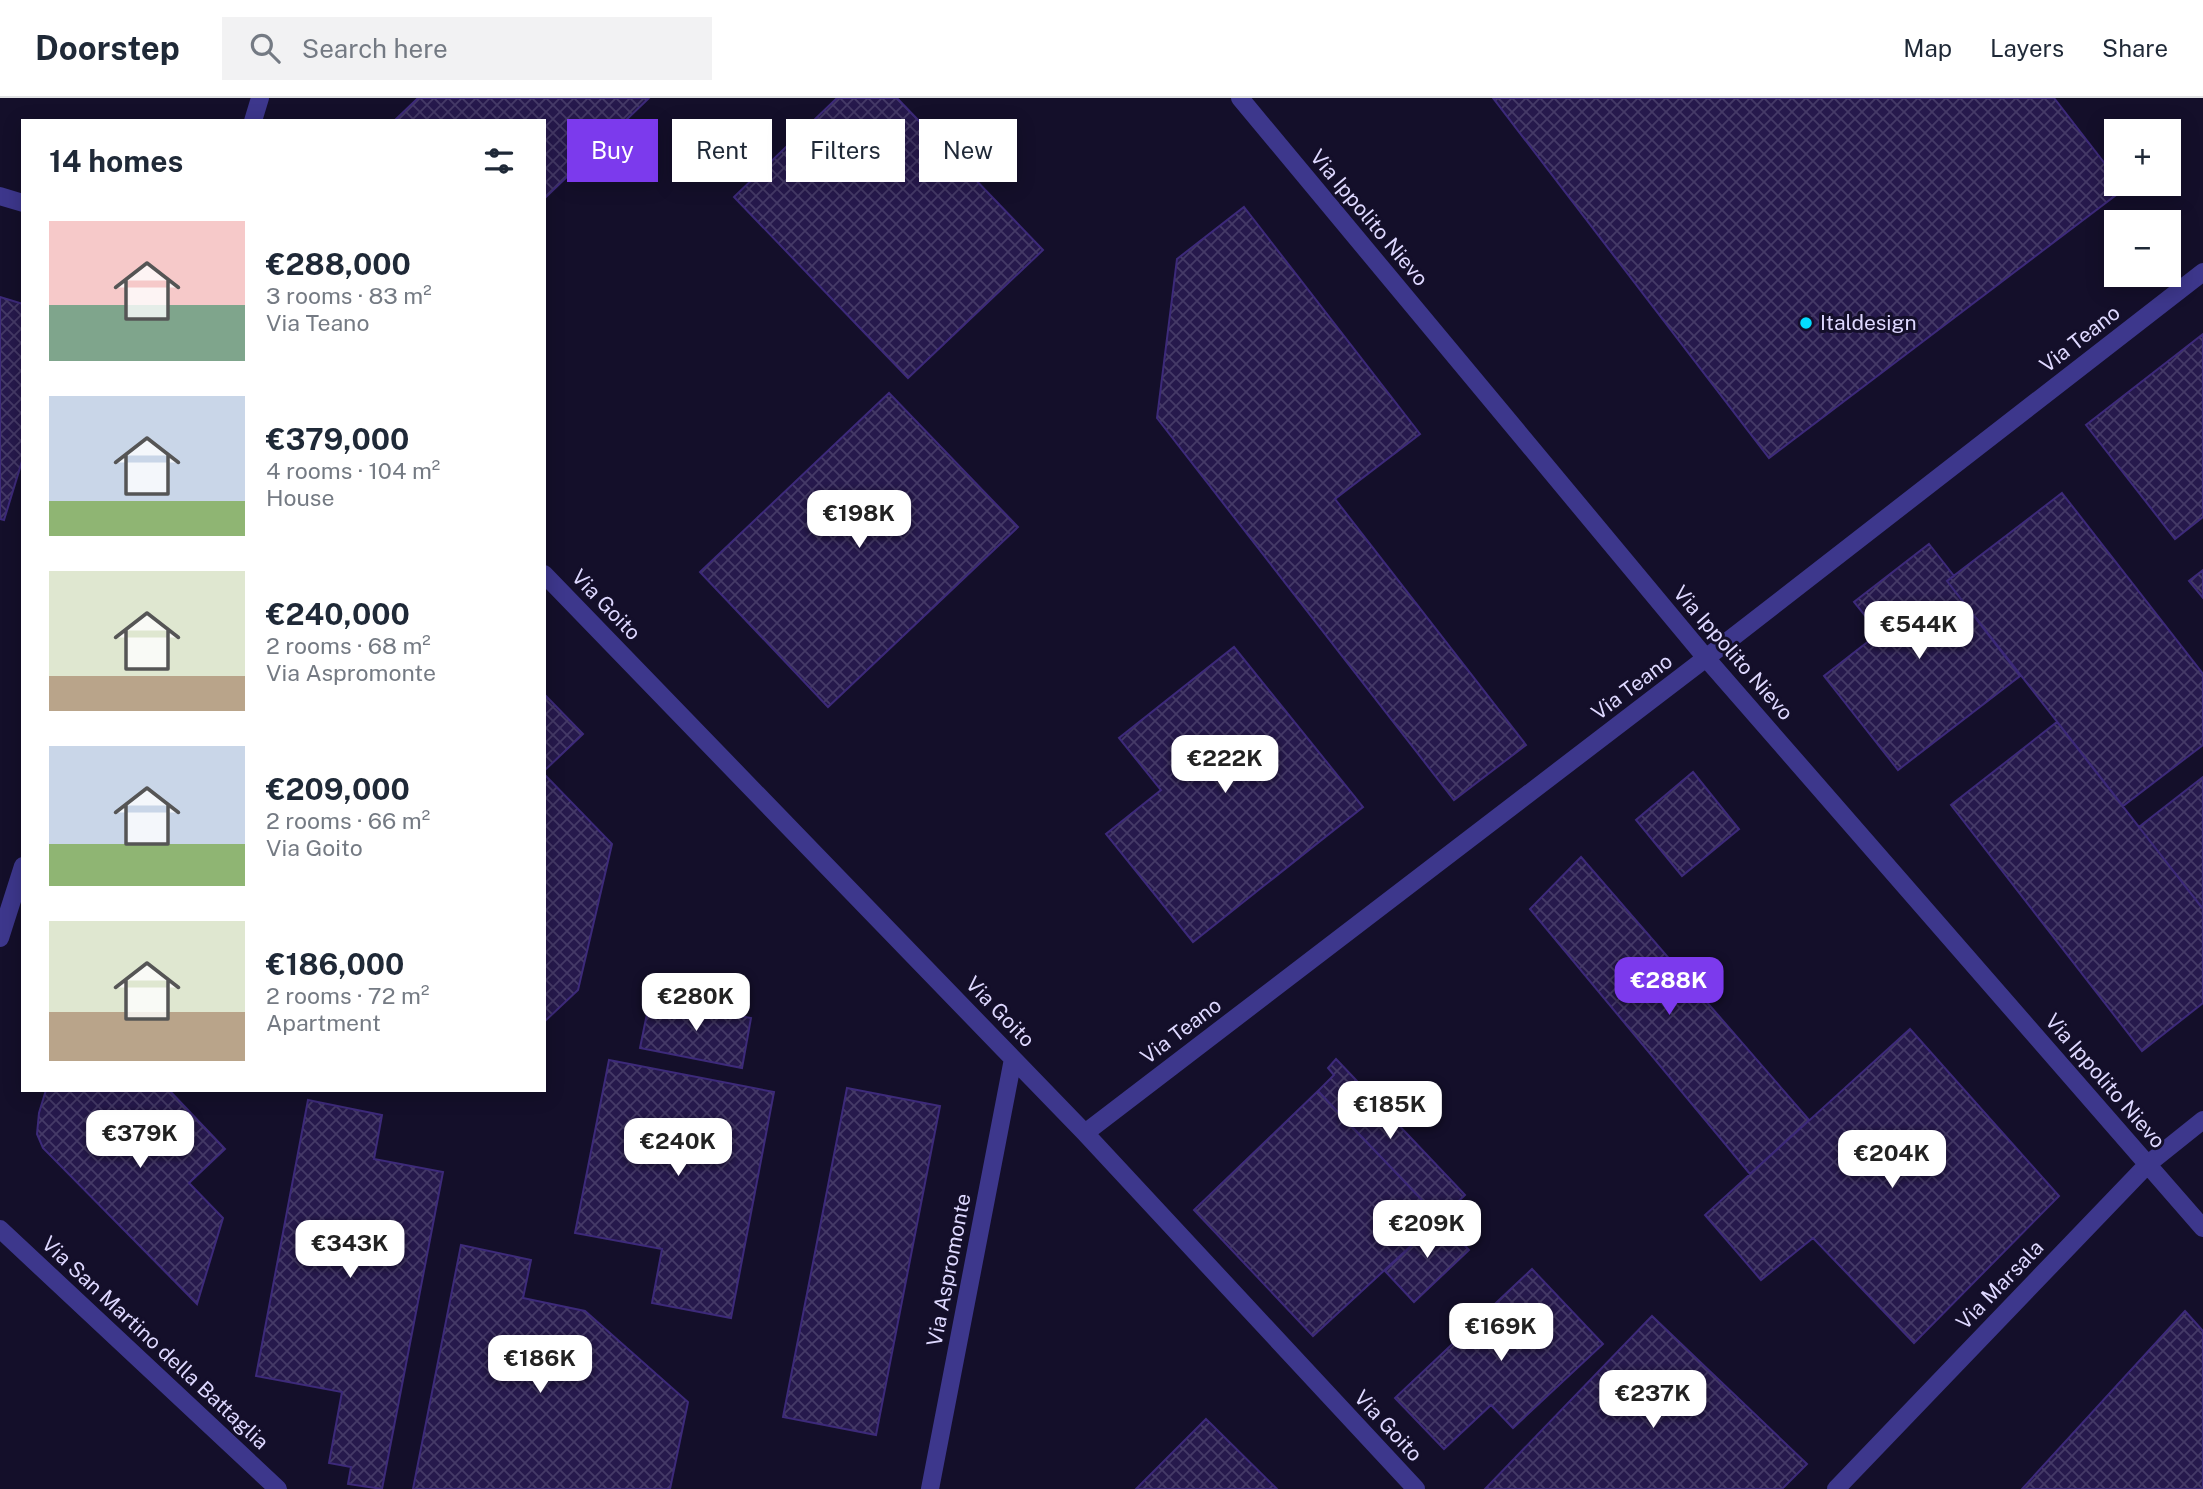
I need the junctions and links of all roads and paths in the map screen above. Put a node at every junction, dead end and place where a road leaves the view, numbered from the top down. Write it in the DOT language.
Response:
graph roads {
  1 [pos="260,98"];
  2 [pos="1240,98"];
  3 [pos="254,119"];
  4 [pos="0,196"];
  5 [pos="21,202"];
  6 [pos="2203,272"];
  7 [pos="546,576"];
  8 [pos="1706,658"];
  9 [pos="21,872"];
  10 [pos="0,938"];
  11 [pos="1013,1059"];
  12 [pos="2203,1120"];
  13 [pos="1085,1133"];
  14 [pos="2148,1164"];
  15 [pos="2203,1228"];
  16 [pos="0,1229"];
  17 [pos="278,1489"];
  18 [pos="930,1489"];
  19 [pos="1416,1489"];
  20 [pos="1836,1489"];
  1 -- 3 [label="street"];
  2 -- 8 [label="street, Via Ippolito Nievo"];
  4 -- 5 [label="street"];
  6 -- 8 [label="street, Via Teano"];
  7 -- 11 [label="street, Via Goito"];
  8 -- 13 [label="street, Via Teano"];
  8 -- 14 [label="street, Via Ippolito Nievo"];
  9 -- 10 [label="street"];
  11 -- 13 [label="street, Via Goito"];
  11 -- 18 [label="street, Via Aspromonte"];
  12 -- 14 [label="street, Via Marsala"];
  13 -- 19 [label="street, Via Goito"];
  14 -- 15 [label="street, Via Ippolito Nievo"];
  14 -- 20 [label="street, Via Marsala"];
  16 -- 17 [label="street, Via San Martino della Battaglia"];
}
